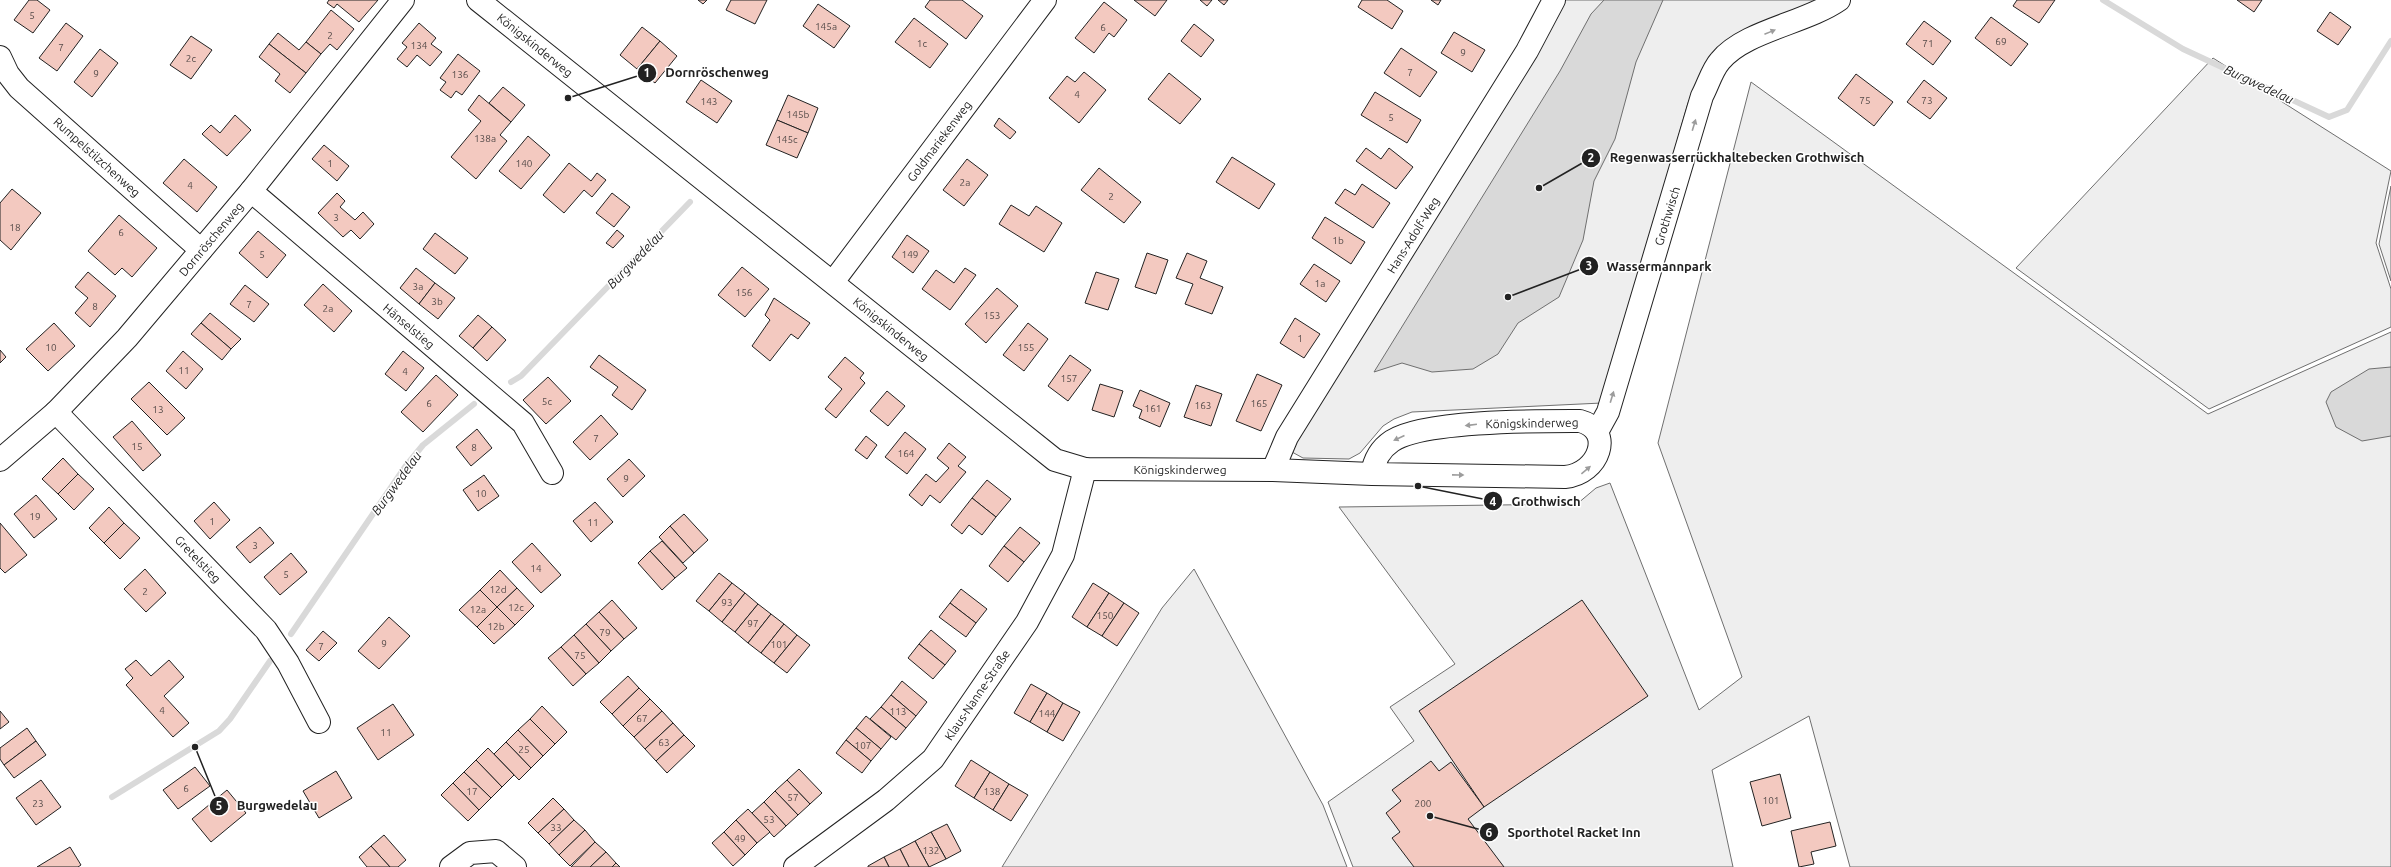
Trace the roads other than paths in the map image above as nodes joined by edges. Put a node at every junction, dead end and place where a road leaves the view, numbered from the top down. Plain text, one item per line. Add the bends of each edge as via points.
1 (403, 0) edge
2 (478, 0) edge
3 (1045, 0) edge
4 (1554, 0) edge
5 (1839, 0) edge
6 (0, 57) edge
7 (251, 191) junction
8 (201, 250) junction
9 (833, 282) junction
10 (56, 412) junction
11 (1597, 432) junction
12 (0, 460) edge
13 (1085, 469) junction
14 (1273, 470) junction
15 (552, 473) dead end
16 (1372, 474) junction
17 (319, 722) dead end
18 (450, 867) edge
19 (515, 867) edge
20 (795, 867) edge

1 - 7 street, Dornröschenweg
2 - 9 street, Königskinderweg
3 - 9 street, Goldmariekenweg
4 - 14 street, Hans-Adolf-Weg via 1527,51 1287,437
11 -> 5 street, Grothwisch via 1608,412 1702,96 1719,61 1734,46 1824,10
6 - 8 street, Rumpelstilzchenweg via 8,74 19,88
7 - 8 street, Dornröschenweg
7 - 15 street, Hänselstieg via 523,423
8 - 10 street, Dornröschenweg via 127,338
9 - 13 street, Königskinderweg via 1055,460
10 - 12 street, Dornröschenweg
10 - 17 street, Gretelstieg via 266,630 288,663
11 -> 16 street, Königskinderweg via 1587,423 1556,421 1482,423 1418,432 1403,435 1382,450
16 -> 11 street, Königskinderweg via 1573,476 1586,471 1594,462 1599,444
13 - 14 street, Königskinderweg
13 - 20 street, Klaus-Nanne-Straße via 1063,555 1026,622 932,759 886,800
14 - 16 street, Königskinderweg
18 - 19 street via 470,854 496,851

